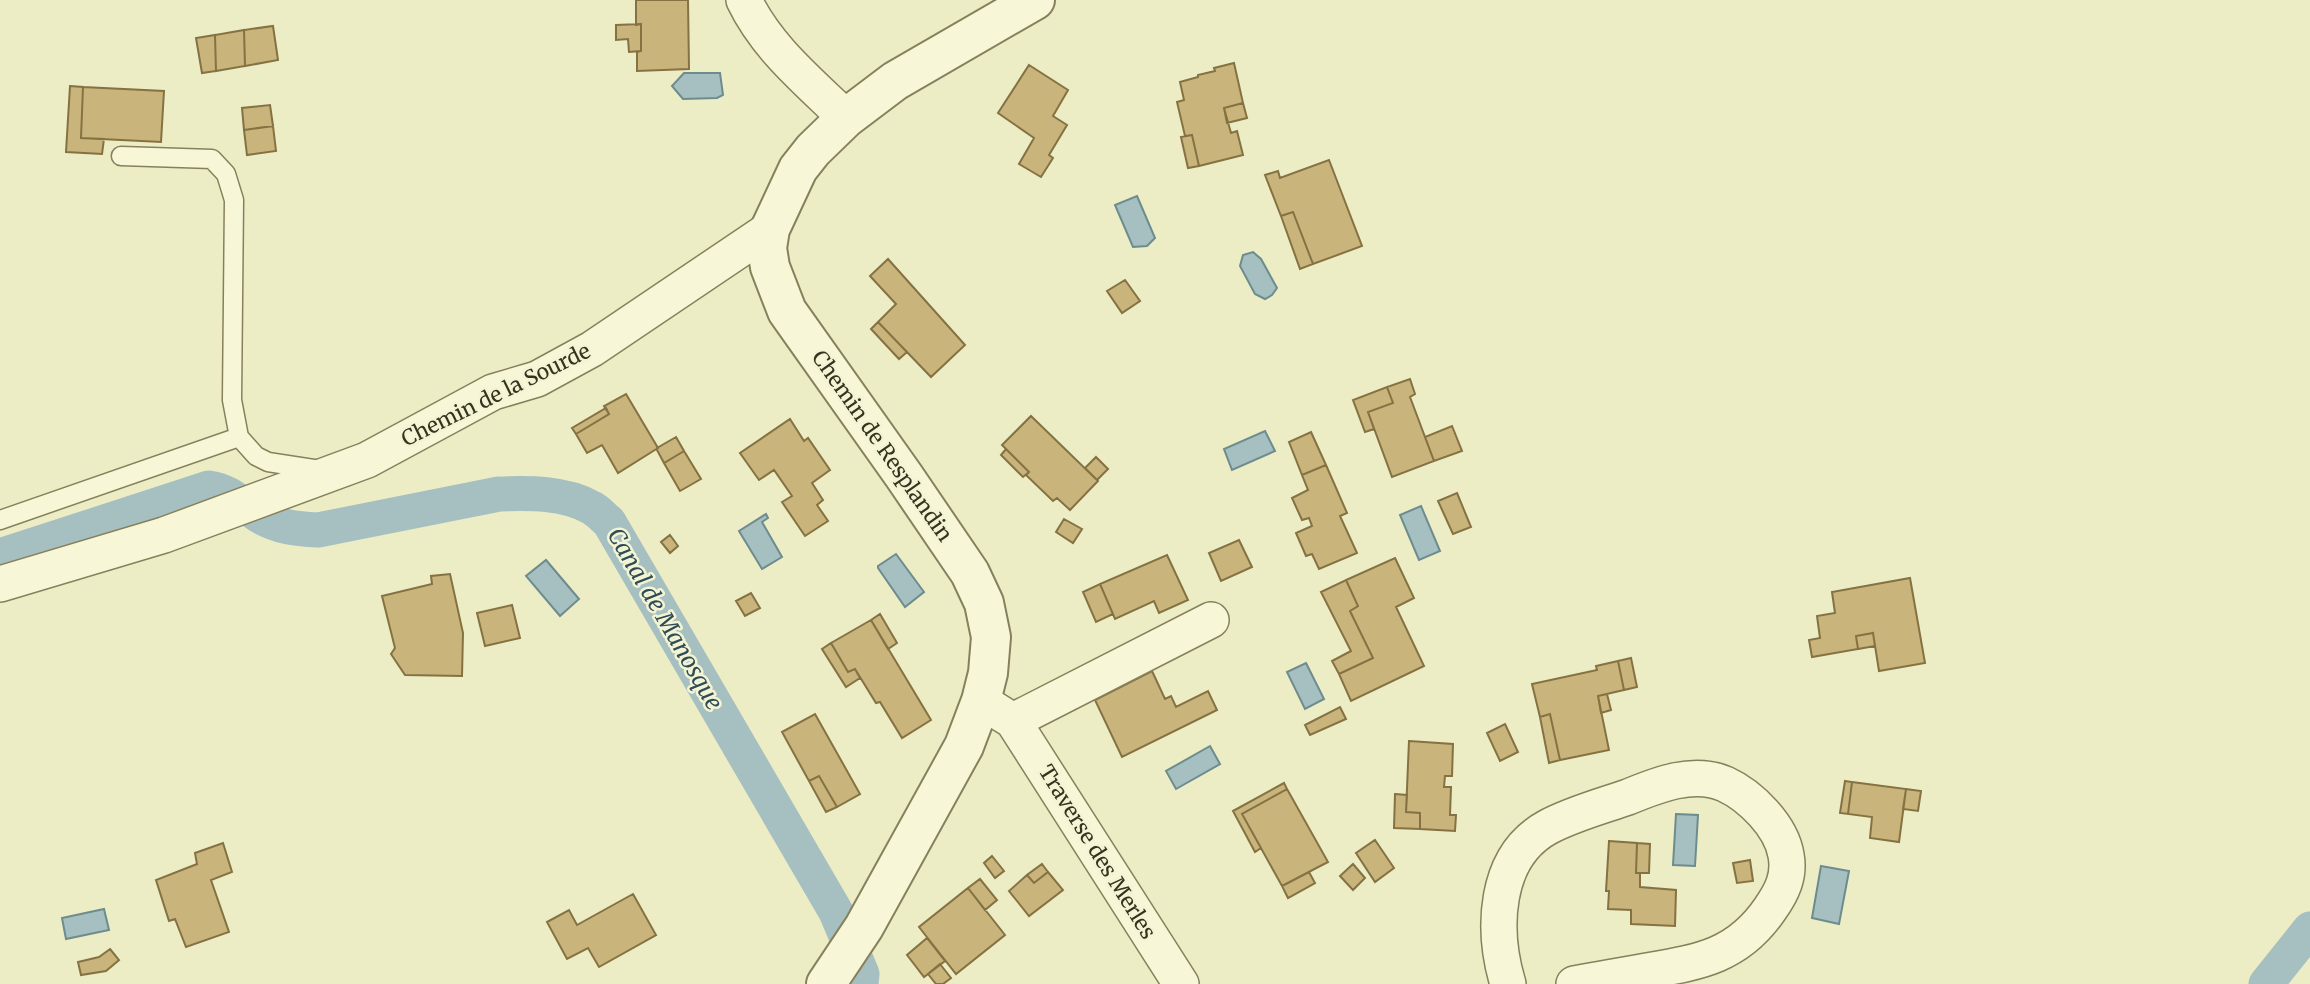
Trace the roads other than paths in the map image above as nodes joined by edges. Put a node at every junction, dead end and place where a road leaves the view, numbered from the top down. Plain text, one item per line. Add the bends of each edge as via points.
1 (744, 0) edge
2 (1035, 0) edge
3 (846, 118) junction
4 (121, 156) dead end
5 (770, 229) junction
6 (239, 437) junction
7 (338, 472) junction
8 (0, 520) edge
9 (0, 584) edge
10 (1211, 621) dead end
11 (981, 701) junction
12 (1013, 721) junction
13 (832, 976) edge
14 (1181, 984) edge
15 (1508, 984) edge
16 (1574, 984) edge

1 - 3 street via 772,46
2 - 3 street, Chemin de Resplandin via 895,81
3 - 5 street, Chemin de Resplandin via 798,169
4 - 6 lane via 212,159 226,174 234,200 232,400
5 - 7 street, Chemin de la Sourde via 592,349 537,379 493,392
5 - 11 street, Chemin de Resplandin via 770,267 787,311 977,587 991,636
6 - 7 lane via 247,449 268,461
6 - 8 lane
7 - 9 street, Chemin de la Sourde via 164,535
10 - 12 street
11 - 12 street, Traverse des Merles
11 - 13 street, Chemin de Resplandin via 964,746
12 - 14 street, Traverse des Merles
15 - 16 street via 1499,947 1503,887 1520,851 1548,827 1691,778 1725,784 1757,807 1782,841 1787,864 1780,895 1751,933 1702,961

